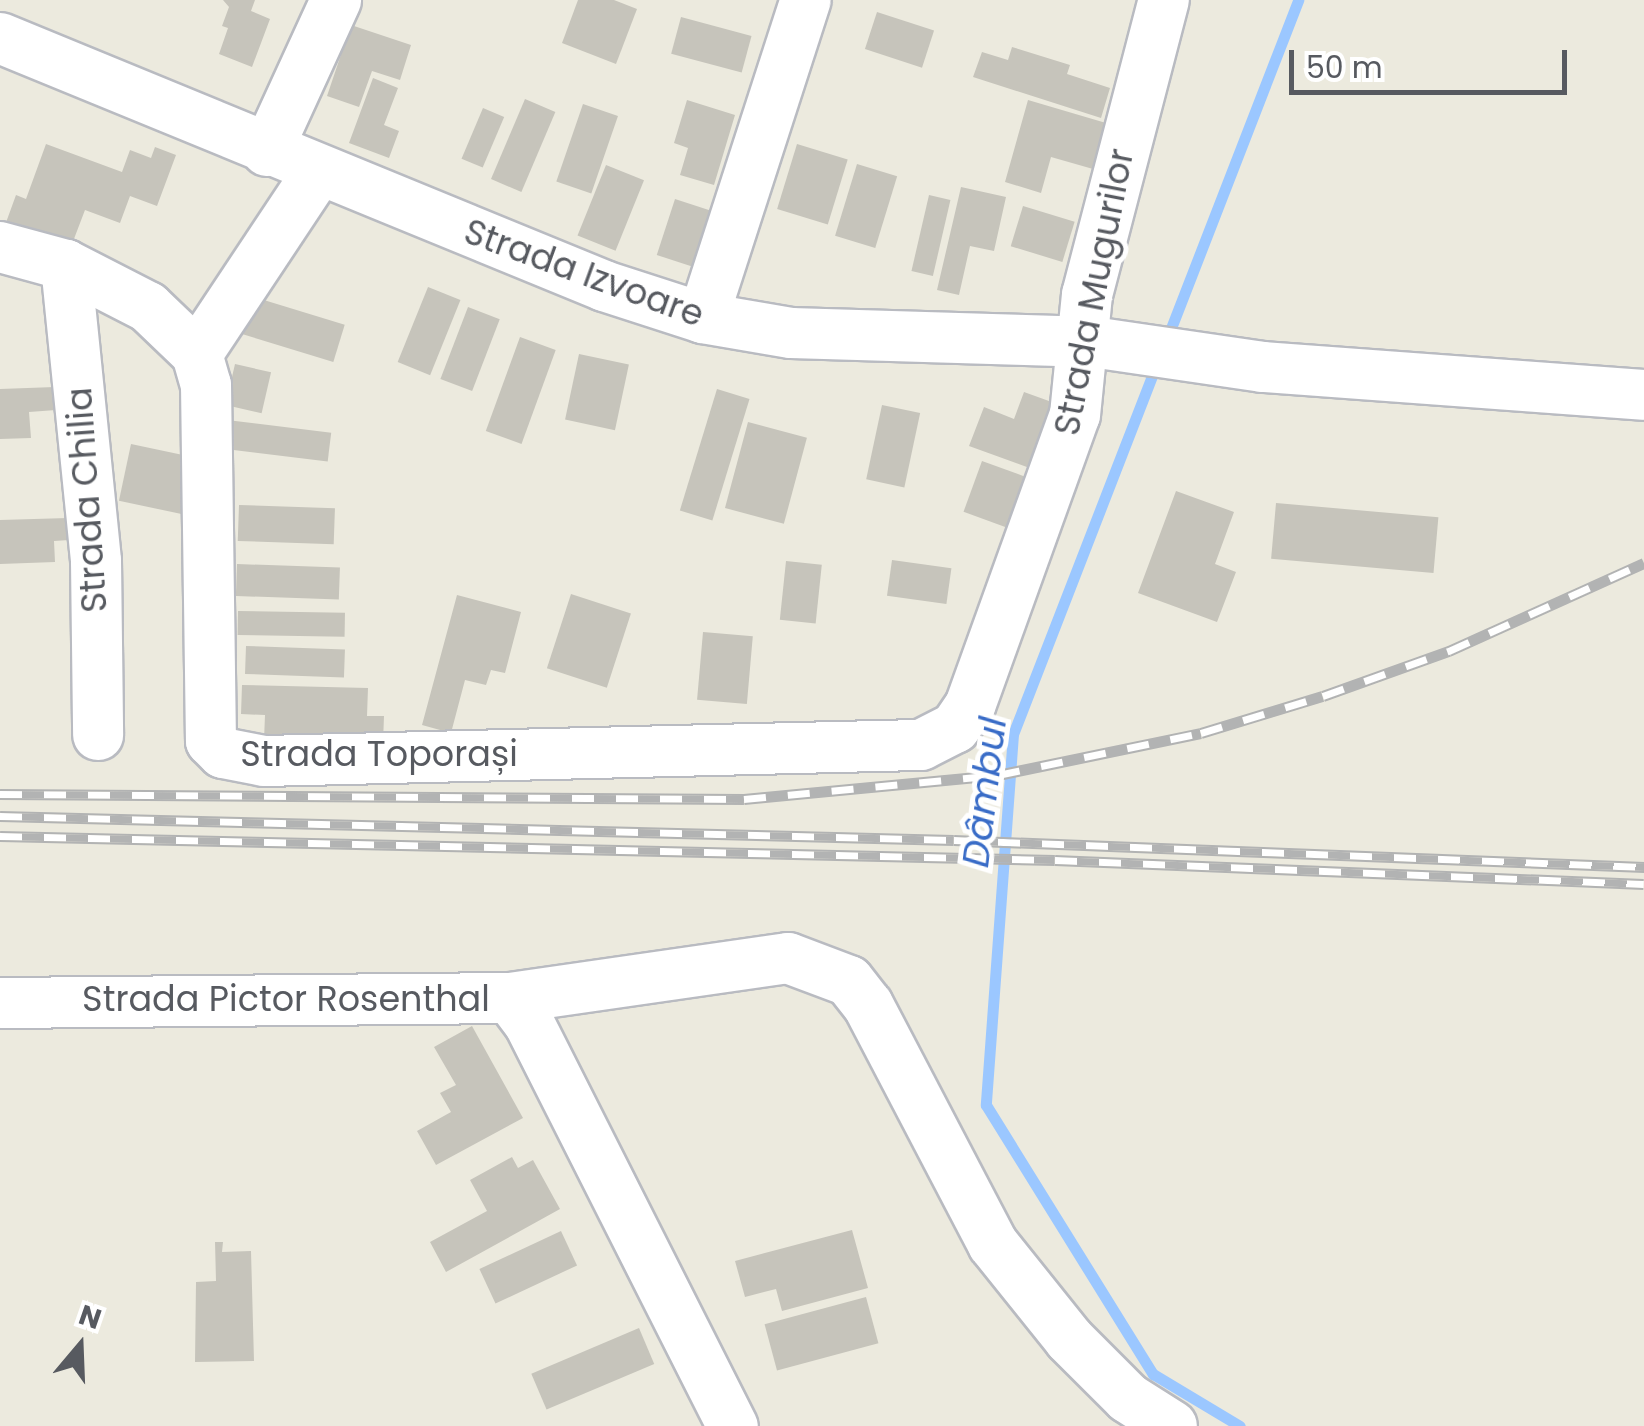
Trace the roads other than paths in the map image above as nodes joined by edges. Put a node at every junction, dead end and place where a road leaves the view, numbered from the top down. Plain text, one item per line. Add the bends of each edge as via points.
1 (336, 0) edge
2 (806, 0) edge
3 (1164, 0) edge
4 (0, 38) edge
5 (267, 151) junction
6 (318, 172) junction
7 (0, 247) edge
8 (66, 265) junction
9 (704, 318) junction
10 (1086, 342) junction
11 (197, 354) junction
12 (1644, 395) edge
13 (98, 735) dead end
14 (939, 739) joint
15 (510, 998) junction
16 (0, 1003) edge
17 (733, 1426) edge
18 (1172, 1426) edge

1 - 5 street
2 - 9 street
3 - 10 street, Strada Mugurilor via 1122,140
4 - 5 street, Strada Izvoare
5 - 6 street, Strada Izvoare
6 - 9 street, Strada Izvoare via 604,286
6 - 11 street
7 - 8 street
8 - 11 street via 148,307
8 - 13 street, Strada Chilia via 96,561
9 - 10 street, Strada Izvoare via 791,333
10 - 12 street, Strada Izvoare via 1263,367
10 - 14 street, Strada Mugurilor via 1080,393 1054,480 970,706
11 - 14 street, Strada Toporași via 206,385 211,741 222,753 264,761 921,745
15 - 16 street, Strada Pictor Rosenthal
15 - 17 street, Strada Pictor Rosenthal via 530,1022
15 - 18 street via 760,960 820,965 849,980 993,1244 1069,1339 1128,1398

